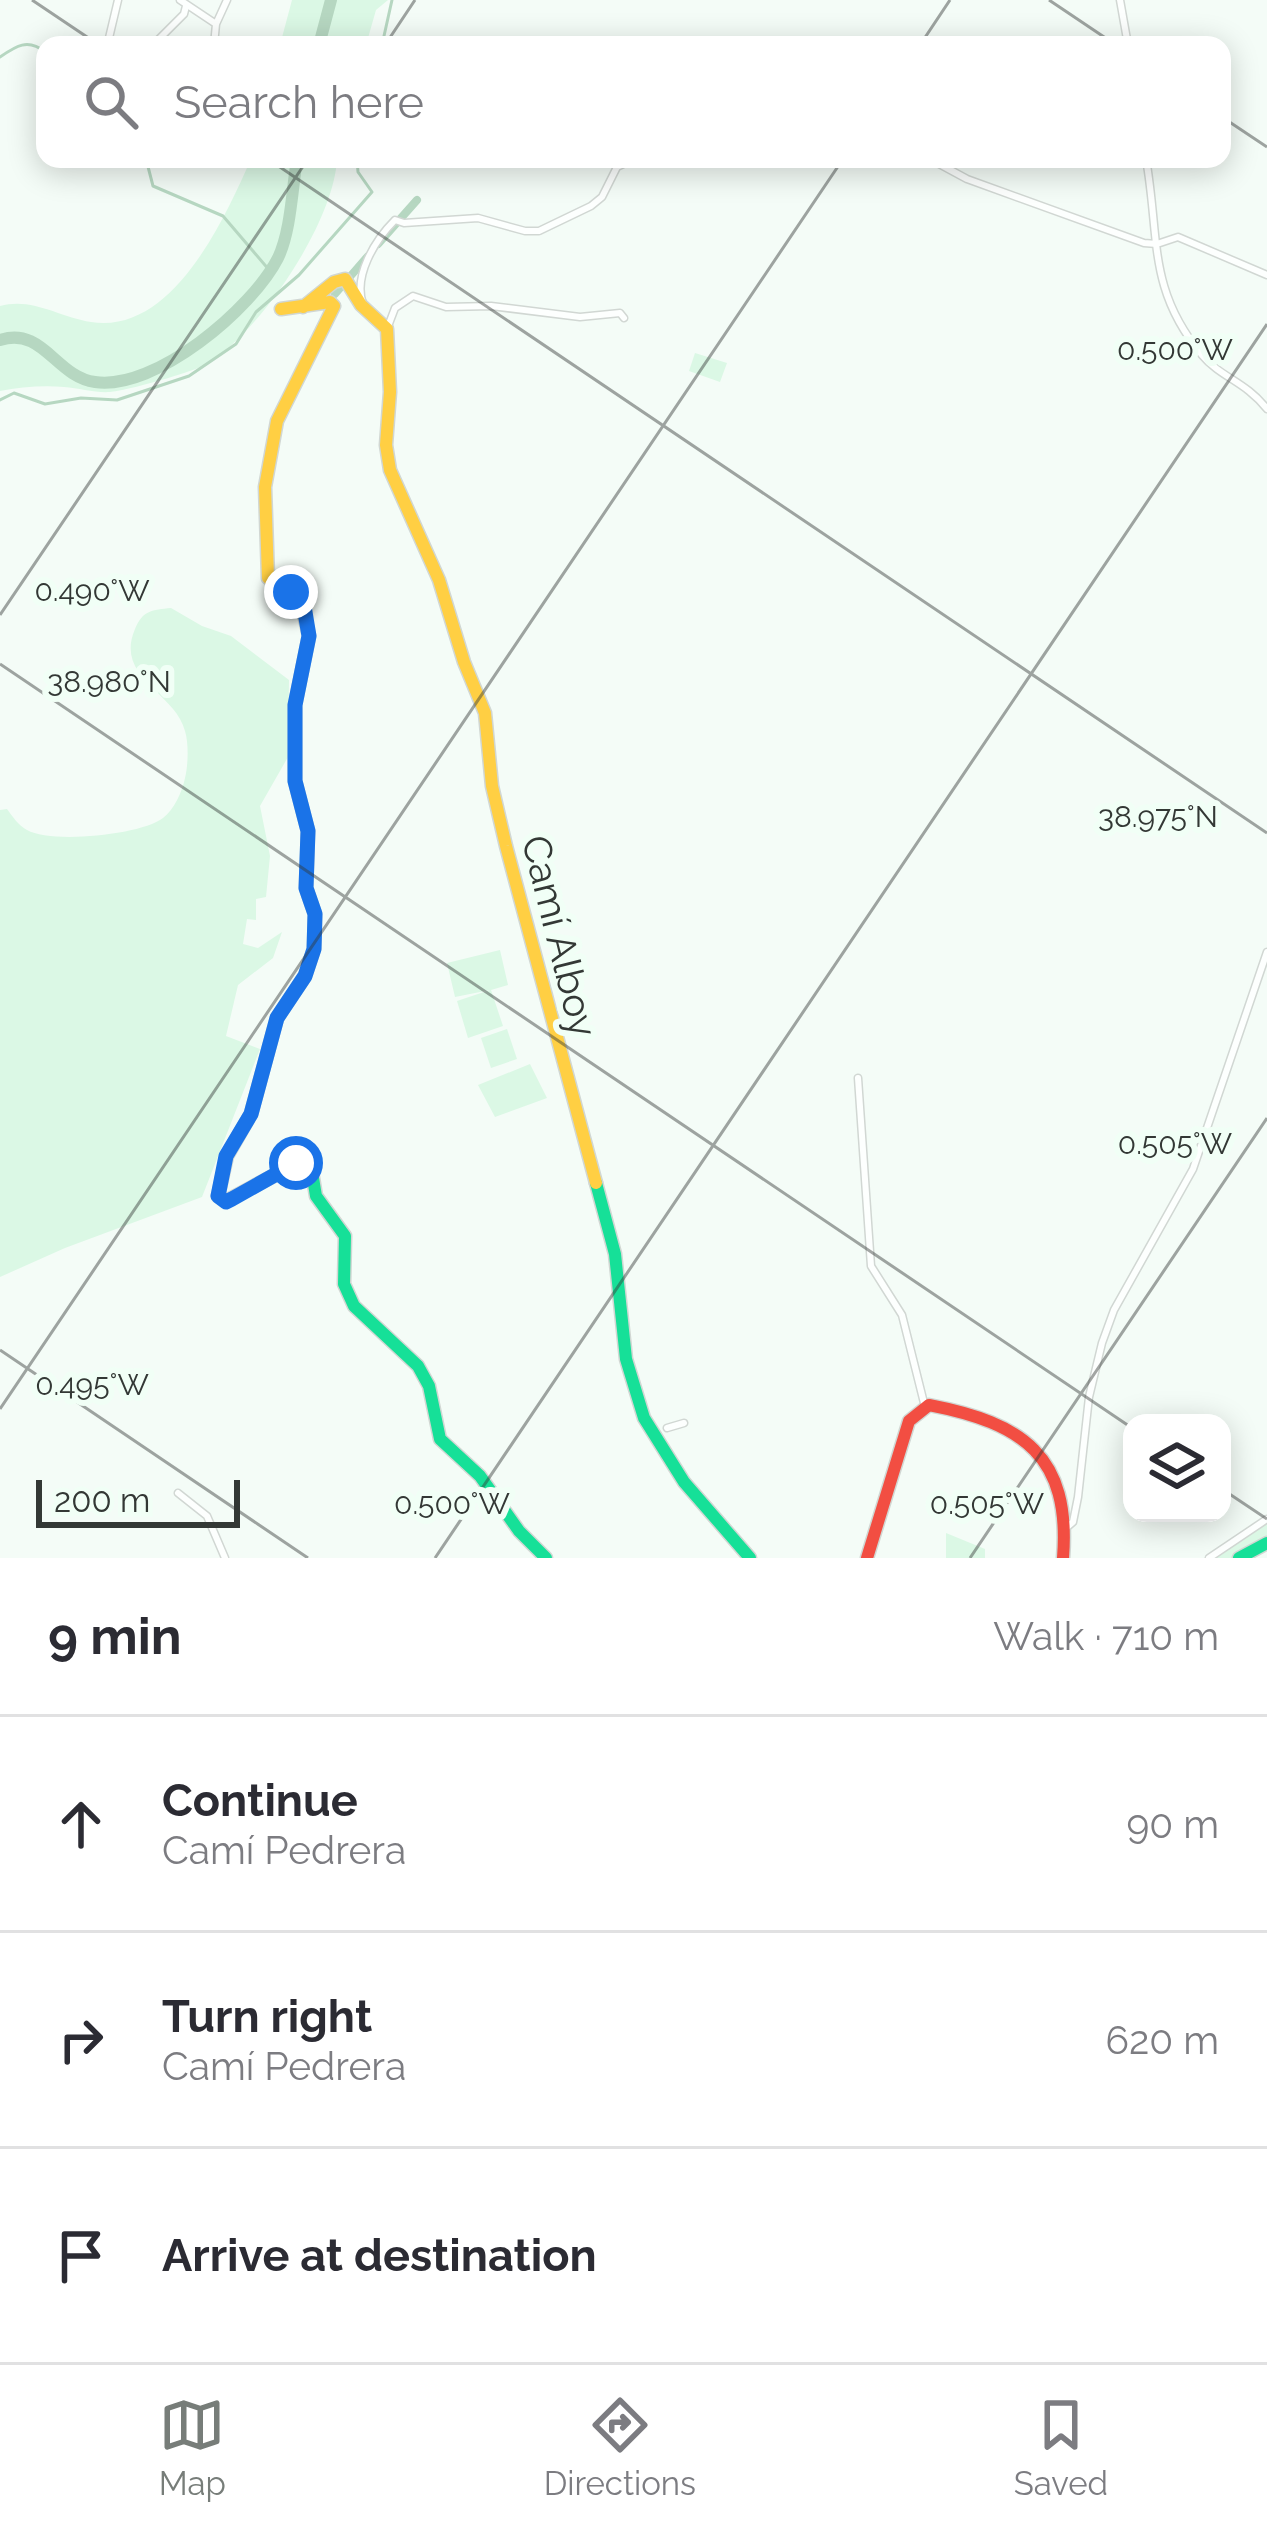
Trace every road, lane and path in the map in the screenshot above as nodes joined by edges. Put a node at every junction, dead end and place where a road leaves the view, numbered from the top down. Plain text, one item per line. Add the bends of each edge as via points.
1 (118, 0) edge
2 (227, 0) edge
3 (1120, 0) edge
4 (183, 3) edge
5 (216, 24) junction
6 (109, 36) edge
7 (162, 36) edge
8 (215, 36) edge
9 (1126, 36) edge
10 (617, 168) edge
11 (947, 168) edge
12 (1147, 168) edge
13 (1157, 244) junction
14 (1267, 275) edge
15 (301, 308) junction
16 (281, 309) dead end
17 (367, 311) junction
18 (623, 318) dead end
19 (387, 329) junction
20 (1267, 409) edge
21 (1267, 952) edge
22 (858, 1078) dead end
23 (925, 1407) junction
24 (684, 1423) dead end
25 (668, 1428) dead end
26 (178, 1492) dead end
27 (1267, 1519) edge
28 (1066, 1528) junction
29 (1267, 1543) edge
30 (225, 1558) edge
31 (546, 1558) edge
32 (750, 1558) edge
33 (867, 1558) edge
34 (1063, 1558) edge
35 (1209, 1558) edge
36 (1239, 1558) edge

1 - 6 street
2 - 5 street
3 - 9 street
4 - 5 street
4 - 7 street via 184,14
5 - 8 street
10 - 17 street via 591,206 538,231 478,218 395,220 374,242 360,279
11 - 13 street
12 - 13 street
13 - 14 street via 1178,237
13 - 20 street via 1174,316 1210,364 1249,387
15 - 16 street
15 - 17 street via 345,279
15 - 31 street via 334,306 280,411 264,511 268,578 300,596 309,636 295,705 295,781 308,831 314,949 277,1018 218,1196 226,1202 296,1163 311,1166 316,1196 345,1236 344,1284 354,1306 418,1366 440,1439
17 - 19 street
18 - 19 street via 446,308 413,296 394,308
19 - 32 street, Camí Alboy via 390,470 485,712 506,847 615,1254 633,1381 644,1418 679,1475
21 - 28 street via 1193,1169 1114,1310
22 - 23 street via 871,1266 902,1315
23 - 28 street via 1000,1424 1032,1442 1057,1478
23 - 33 street via 909,1421
24 - 25 street
26 - 30 street via 207,1516
27 - 35 street
28 - 34 street
29 - 36 street

